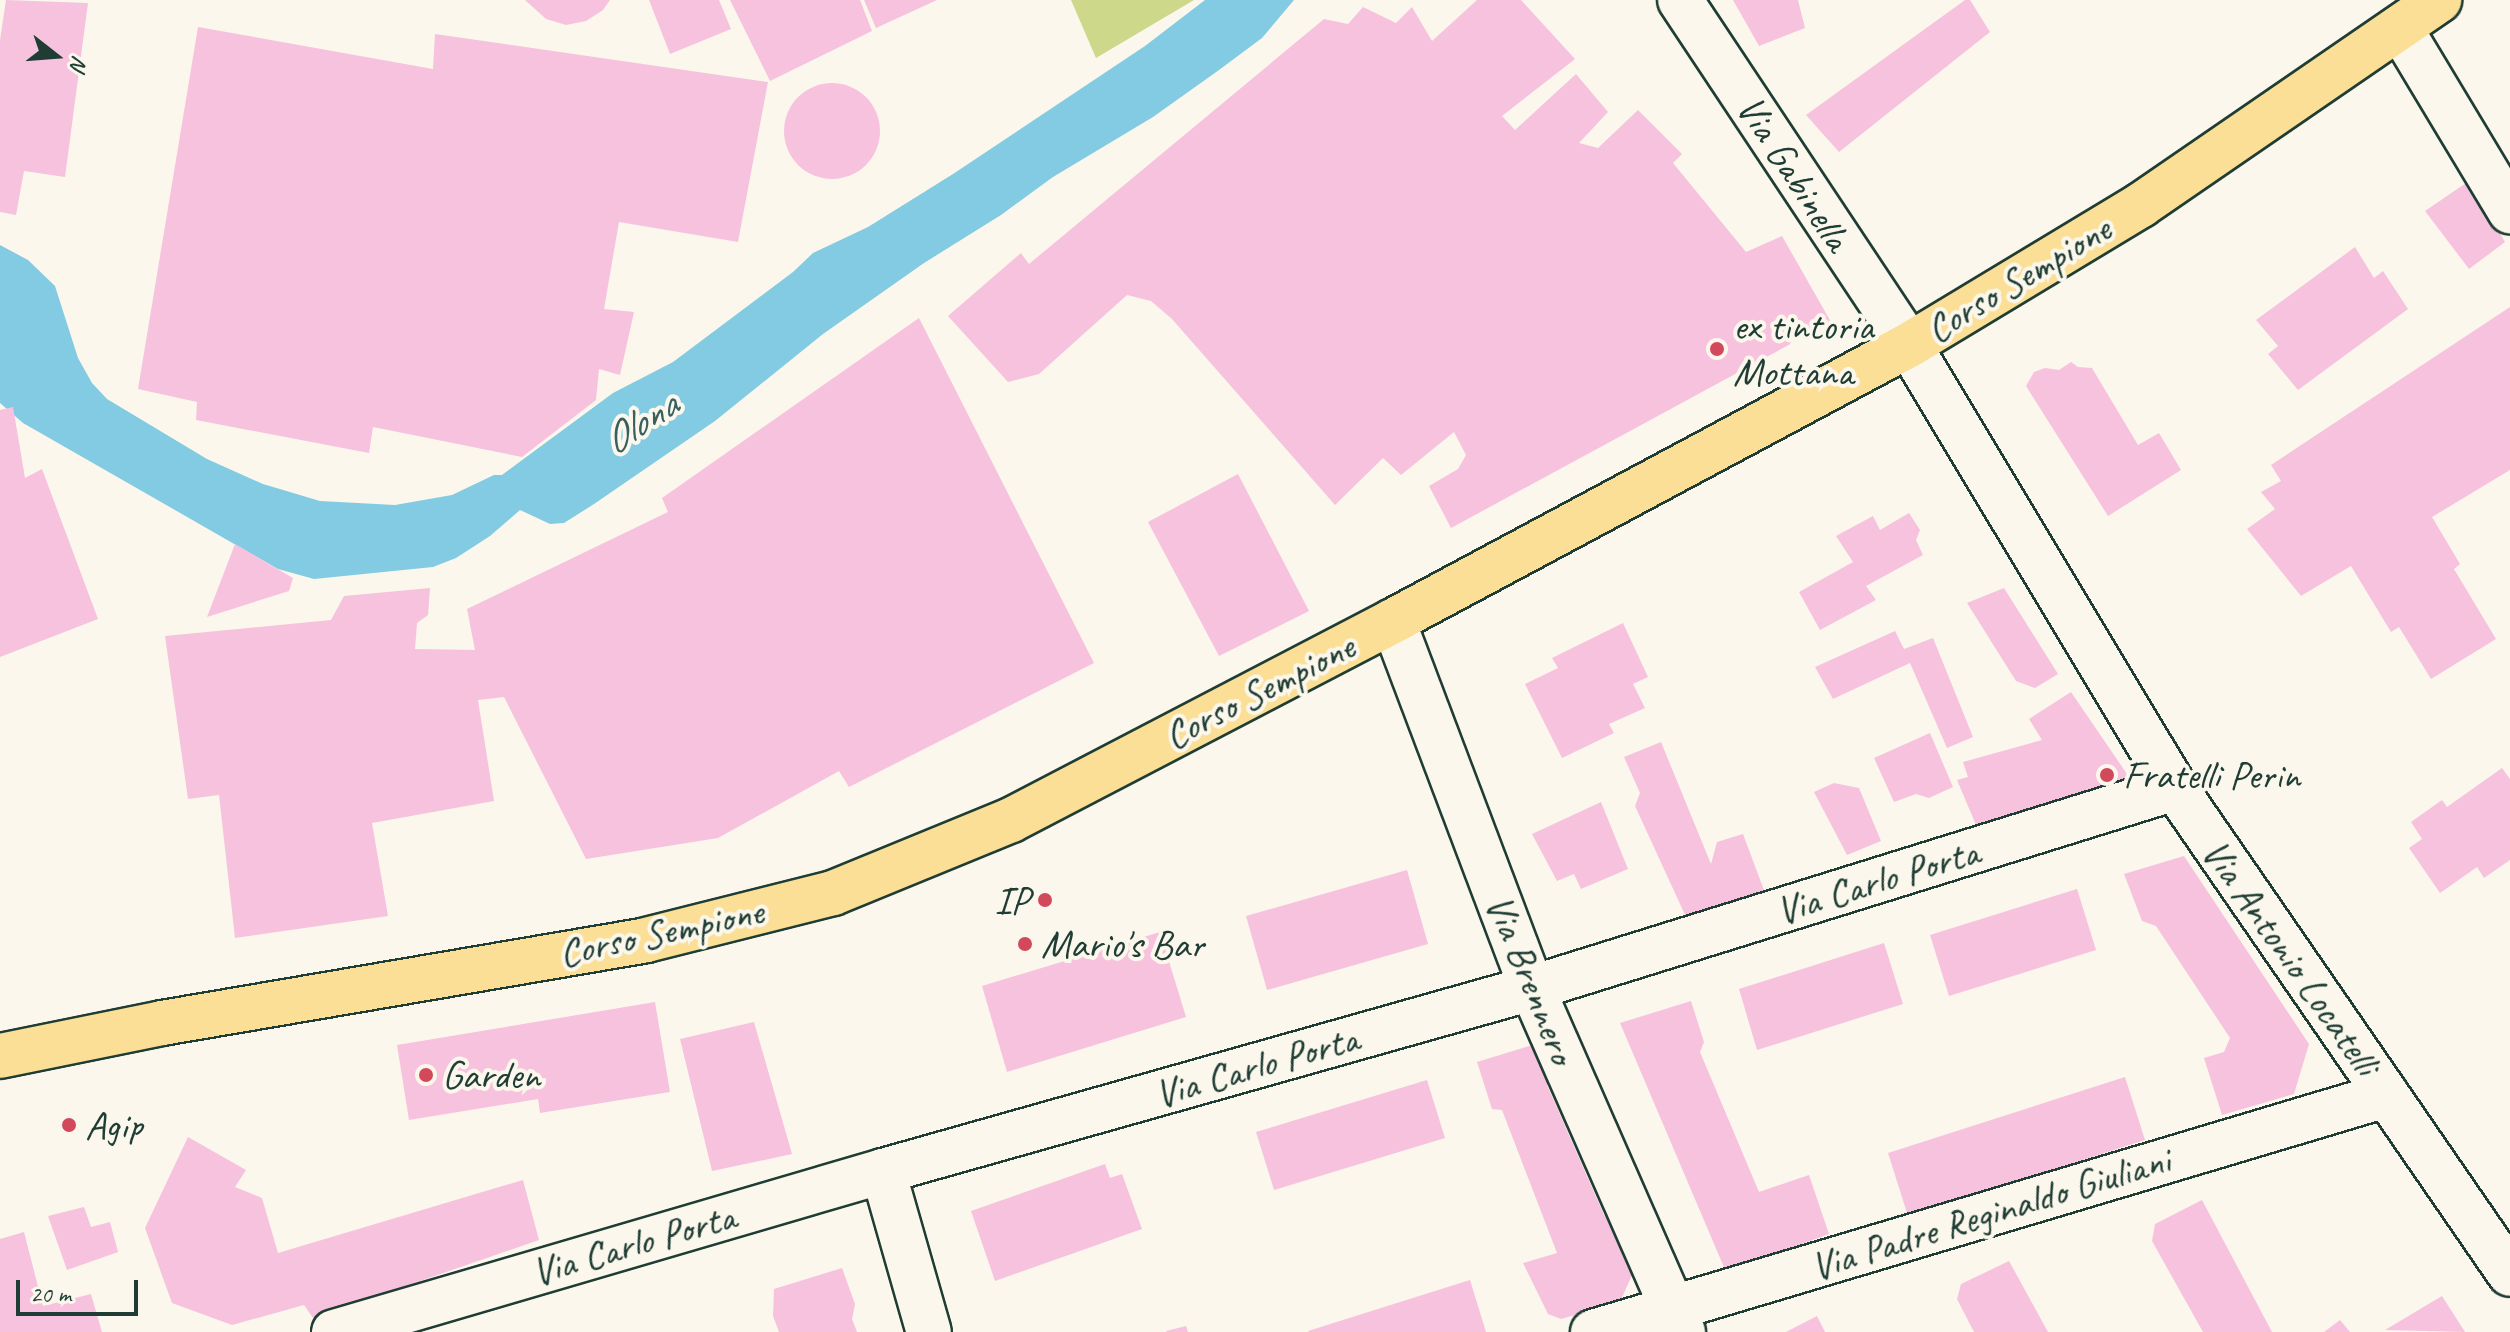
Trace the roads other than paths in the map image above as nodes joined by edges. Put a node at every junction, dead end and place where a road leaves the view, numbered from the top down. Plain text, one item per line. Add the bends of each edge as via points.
1 (1680, 0) edge
2 (2439, 0) edge
3 (2400, 28) junction
4 (2510, 211) edge
5 (1909, 345) junction
6 (1393, 621) junction
7 (2175, 788) junction
8 (1532, 988) junction
9 (0, 1056) edge
10 (2386, 1095) junction
11 (883, 1171) junction
12 (2510, 1274) edge
13 (1676, 1321) edge
14 (334, 1332) edge
15 (929, 1332) edge
16 (1593, 1332) edge

1 - 5 street, Via Gabinella
2 - 3 main road, Corso Sempione
3 - 4 street
3 - 5 main road, Corso Sempione via 2141,205
5 - 6 main road, Corso Sempione
5 - 7 street, Via Antonio Locatelli
6 - 8 street, Via Brennero
6 - 9 main road, Corso Sempione via 1011,820 833,893 646,940 177,1020
7 - 8 street, Via Carlo Porta
7 - 10 street, Via Antonio Locatelli
8 - 11 street, Via Carlo Porta
8 - 13 street, Via Brennero
10 - 12 street, Via Antonio Locatelli
10 - 13 street, Via Padre Reginaldo Giuliani
11 - 14 street, Via Carlo Porta
11 - 15 street
13 - 16 street, Via Padre Reginaldo Giuliani

